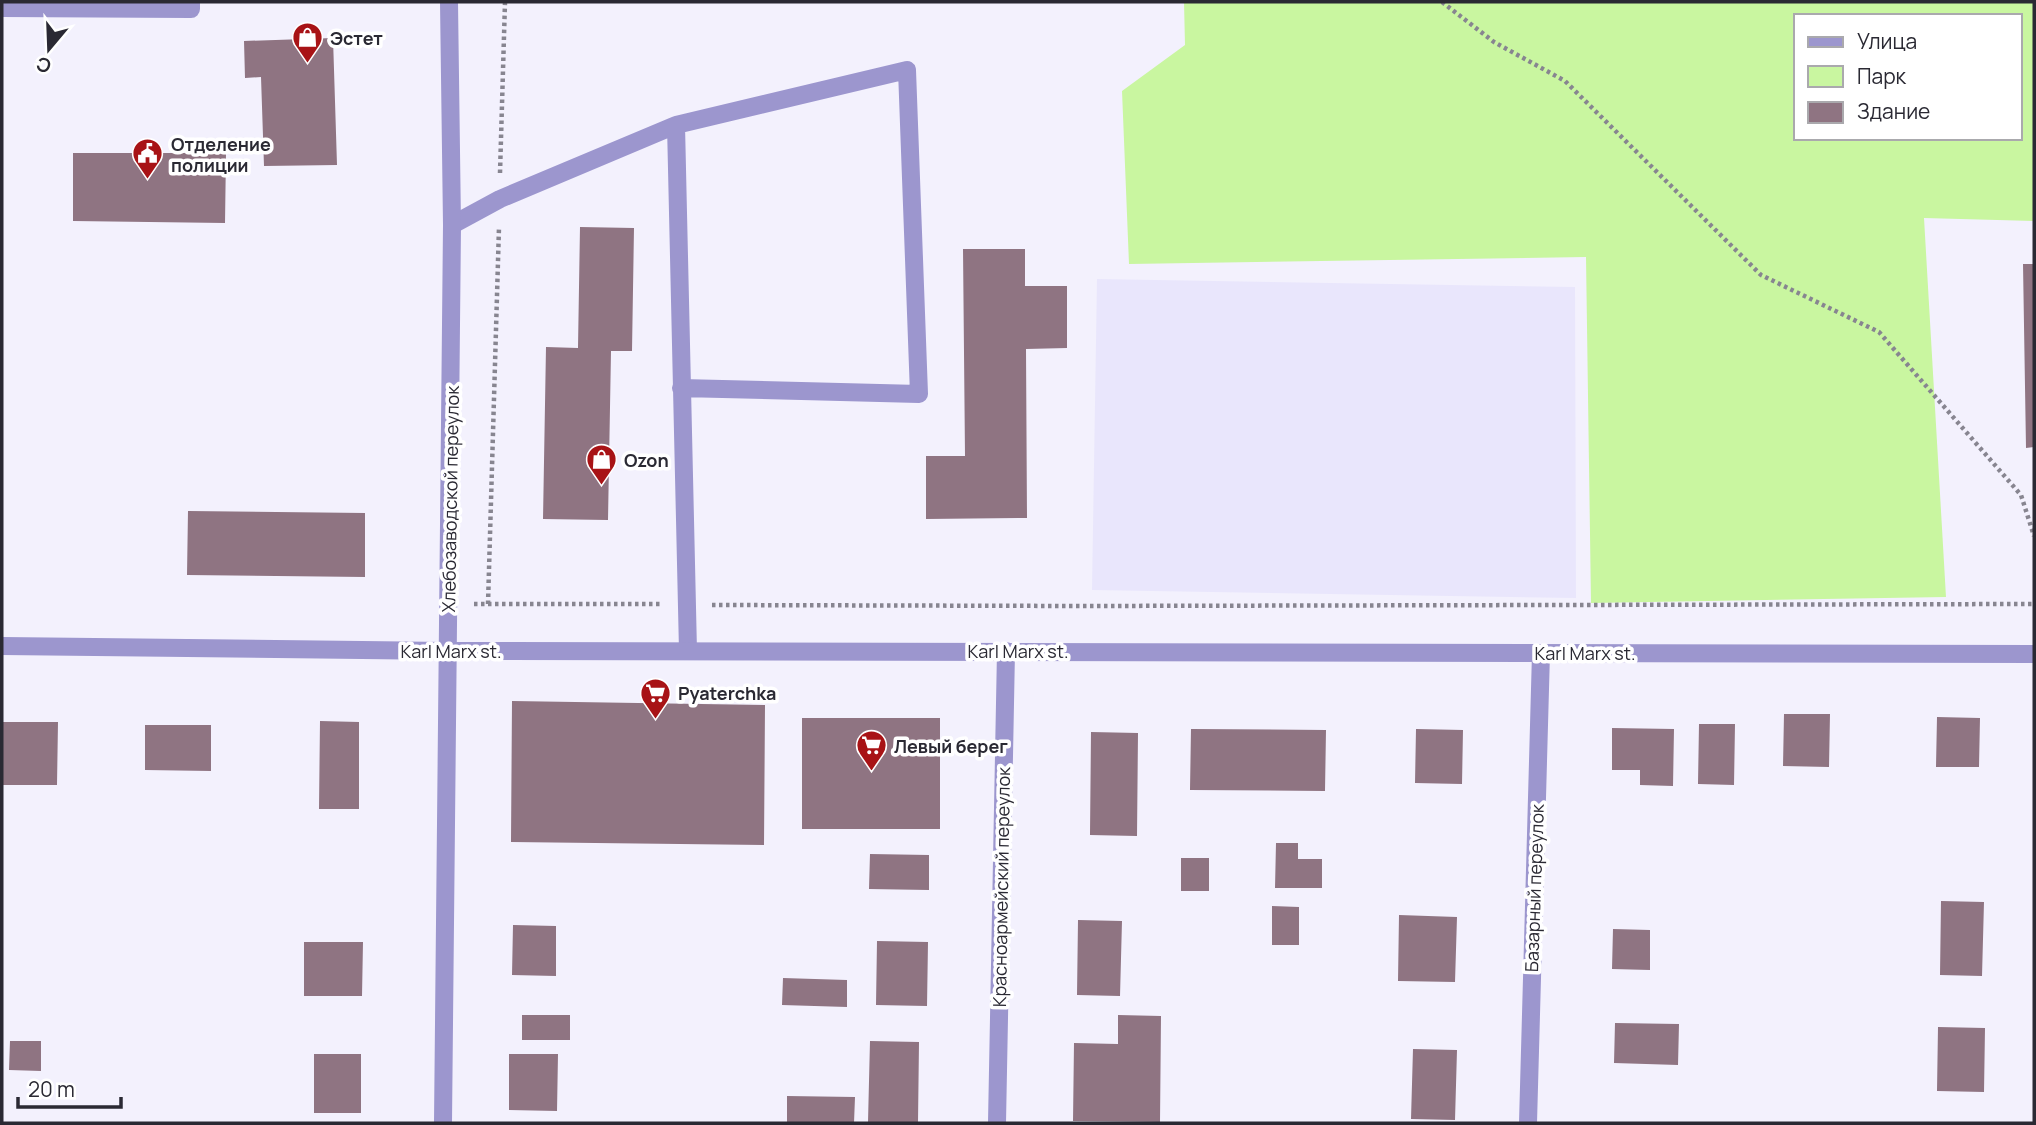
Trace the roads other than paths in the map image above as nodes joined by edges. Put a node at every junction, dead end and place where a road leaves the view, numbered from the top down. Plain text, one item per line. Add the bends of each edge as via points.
1 (191, 2) edge
2 (449, 2) edge
3 (2, 8) edge
4 (676, 125) junction
5 (453, 225) junction
6 (681, 388) junction
7 (2, 646) edge
8 (448, 651) junction
9 (688, 651) junction
10 (1006, 651) junction
11 (1541, 653) junction
12 (2034, 654) edge
13 (443, 1123) edge
14 (997, 1123) edge
15 (1528, 1123) edge

1 - 3 street via 191,9
2 - 5 street, Хлебозаводской переулок
4 - 5 street via 500,199
4 - 6 street
4 - 6 street via 907,70 919,394
5 - 8 street, Хлебозаводской переулок
6 - 9 street
7 - 8 street, Karl Marx st.
8 - 9 street, Karl Marx st.
8 - 13 street, Хлебозаводской переулок
9 - 10 street, Karl Marx st.
10 - 11 street, Karl Marx st.
10 - 14 street, Красноармейский переулок
11 - 12 street, Karl Marx st.
11 - 15 street, Базарный переулок

